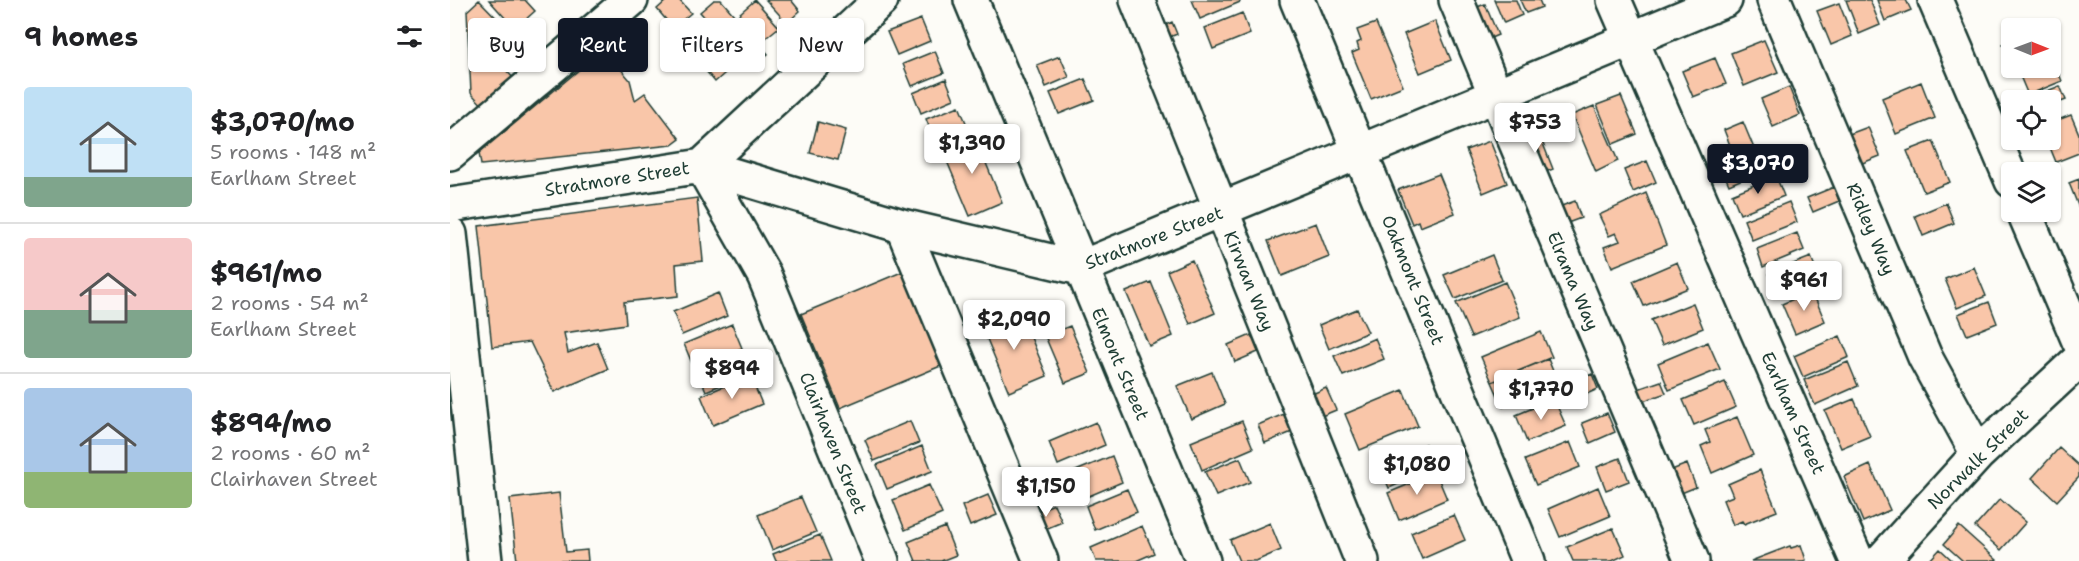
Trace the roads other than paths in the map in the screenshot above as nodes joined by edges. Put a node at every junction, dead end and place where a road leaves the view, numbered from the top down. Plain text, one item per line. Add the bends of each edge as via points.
1 (631, 0) edge
2 (881, 0) edge
3 (971, 0) edge
4 (1137, 0) edge
5 (1297, 0) edge
6 (1456, 0) edge
7 (1614, 0) edge
8 (1725, 0) edge
9 (1774, 0) edge
10 (1935, 0) edge
11 (1630, 39) junction
12 (1494, 97) junction
13 (450, 153) edge
14 (1360, 153) junction
15 (2004, 162) edge
16 (702, 166) junction
17 (450, 205) edge
18 (1221, 211) junction
19 (2028, 222) edge
20 (902, 226) junction
21 (450, 234) edge
22 (1080, 268) junction
23 (2079, 341) edge
24 (2079, 360) edge
25 (1978, 454) junction
26 (485, 561) edge
27 (882, 561) edge
28 (1041, 561) edge
29 (1203, 561) edge
30 (1362, 561) edge
31 (1528, 561) edge
32 (1692, 561) edge
33 (1857, 561) edge
34 (1881, 561) edge

1 - 13 street
2 - 16 street
3 - 22 street, Elmont Street
4 - 18 street, Kirwan Way
5 - 14 street, Oakmont Street
6 - 12 street, Elrama Way
7 - 11 street, Earlham Street
8 - 11 street, Stratmore Street
9 - 25 street, Ridley Way via 1925,357
10 - 15 street
11 - 12 street, Stratmore Street
11 - 33 street, Earlham Street
12 - 14 street, Stratmore Street
12 - 32 street, Elrama Way
14 - 18 street, Stratmore Street
14 - 31 street, Oakmont Street
16 - 17 street, Stratmore Street
16 - 20 street, Stratmore Street
16 - 27 street, Clairhaven Street via 764,274
18 - 22 street, Stratmore Street
18 - 30 street, Kirwan Way
19 - 23 street
20 - 22 street, Stratmore Street
20 - 28 street
21 - 26 street
22 - 29 street, Elmont Street
24 - 25 street, Norwalk Street
25 - 34 street, Norwalk Street

